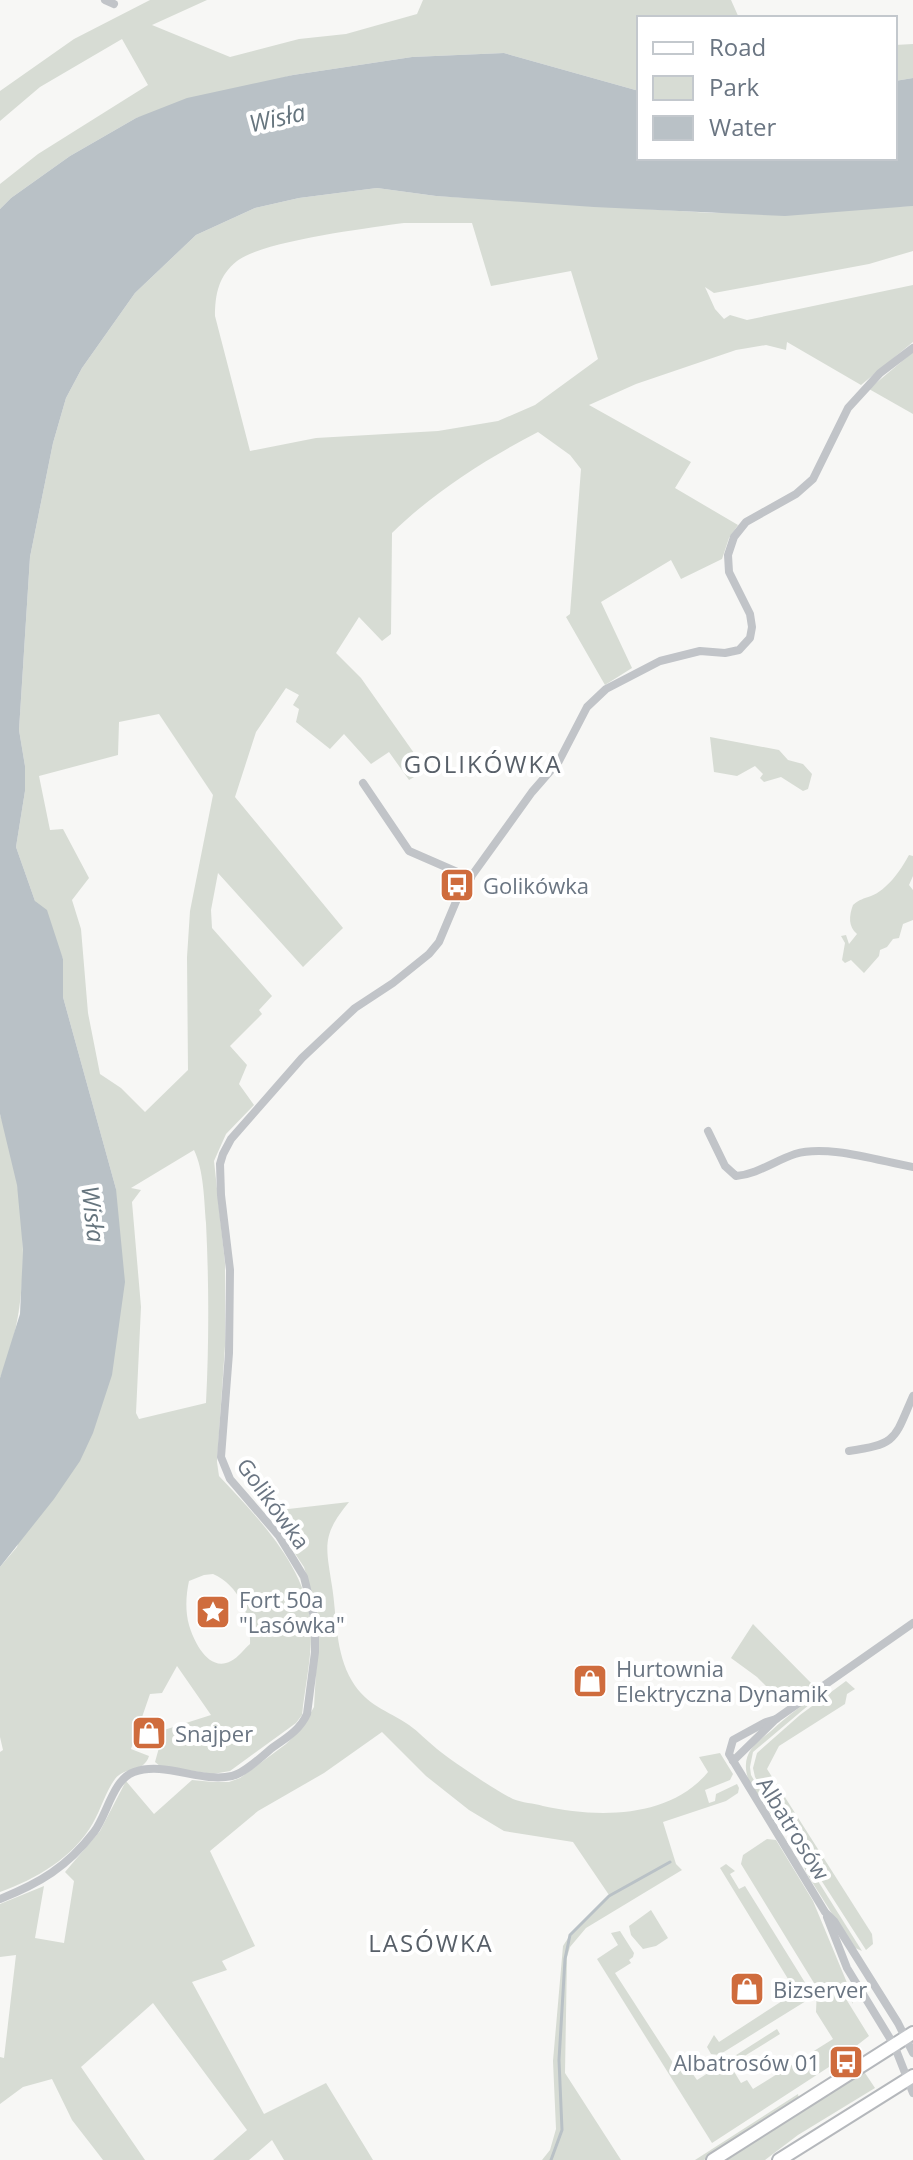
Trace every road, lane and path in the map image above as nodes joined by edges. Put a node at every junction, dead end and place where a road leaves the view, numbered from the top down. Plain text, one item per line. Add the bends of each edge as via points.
1 (105, 0) edge
2 (114, 4) dead end
3 (913, 348) edge
4 (363, 783) dead end
5 (471, 878) junction
6 (708, 1131) dead end
7 (913, 1167) edge
8 (913, 1396) edge
9 (849, 1451) dead end
10 (913, 1623) edge
11 (776, 1719) junction
12 (731, 1757) junction
13 (0, 1899) edge
14 (825, 1912) junction
15 (909, 2035) edge
16 (894, 2045) junction
17 (913, 2053) edge
18 (910, 2078) edge
19 (913, 2093) edge
20 (713, 2160) edge
21 (779, 2160) edge

1 - 2 street
3 - 5 street, Golikówka via 880,373 848,408 813,479 746,522 734,537 729,572 750,614 750,638 739,650 700,651 660,661 606,689 587,707 559,761
4 - 5 street via 409,851
5 - 13 street, Golikówka via 429,954 355,1008 302,1058 231,1139 220,1164 230,1270 221,1457 230,1479 279,1536 304,1577 315,1621 307,1714 302,1724 236,1775 150,1769 130,1774 95,1831 64,1864 35,1885
6 - 7 street via 725,1166 736,1176 819,1150
8 - 9 street via 893,1440
10 - 11 street, Albatrosów
11 - 12 street, Albatrosów
11 - 12 street, Albatrosów via 733,1740
12 - 14 street, Albatrosów
14 - 15 street, Albatrosów
14 - 16 street, Albatrosów via 847,1968
15 - 16 main road
15 - 17 street, Albatrosów
16 - 18 street, Albatrosów
16 - 20 main road
18 - 19 street, Albatrosów
18 - 21 main road

